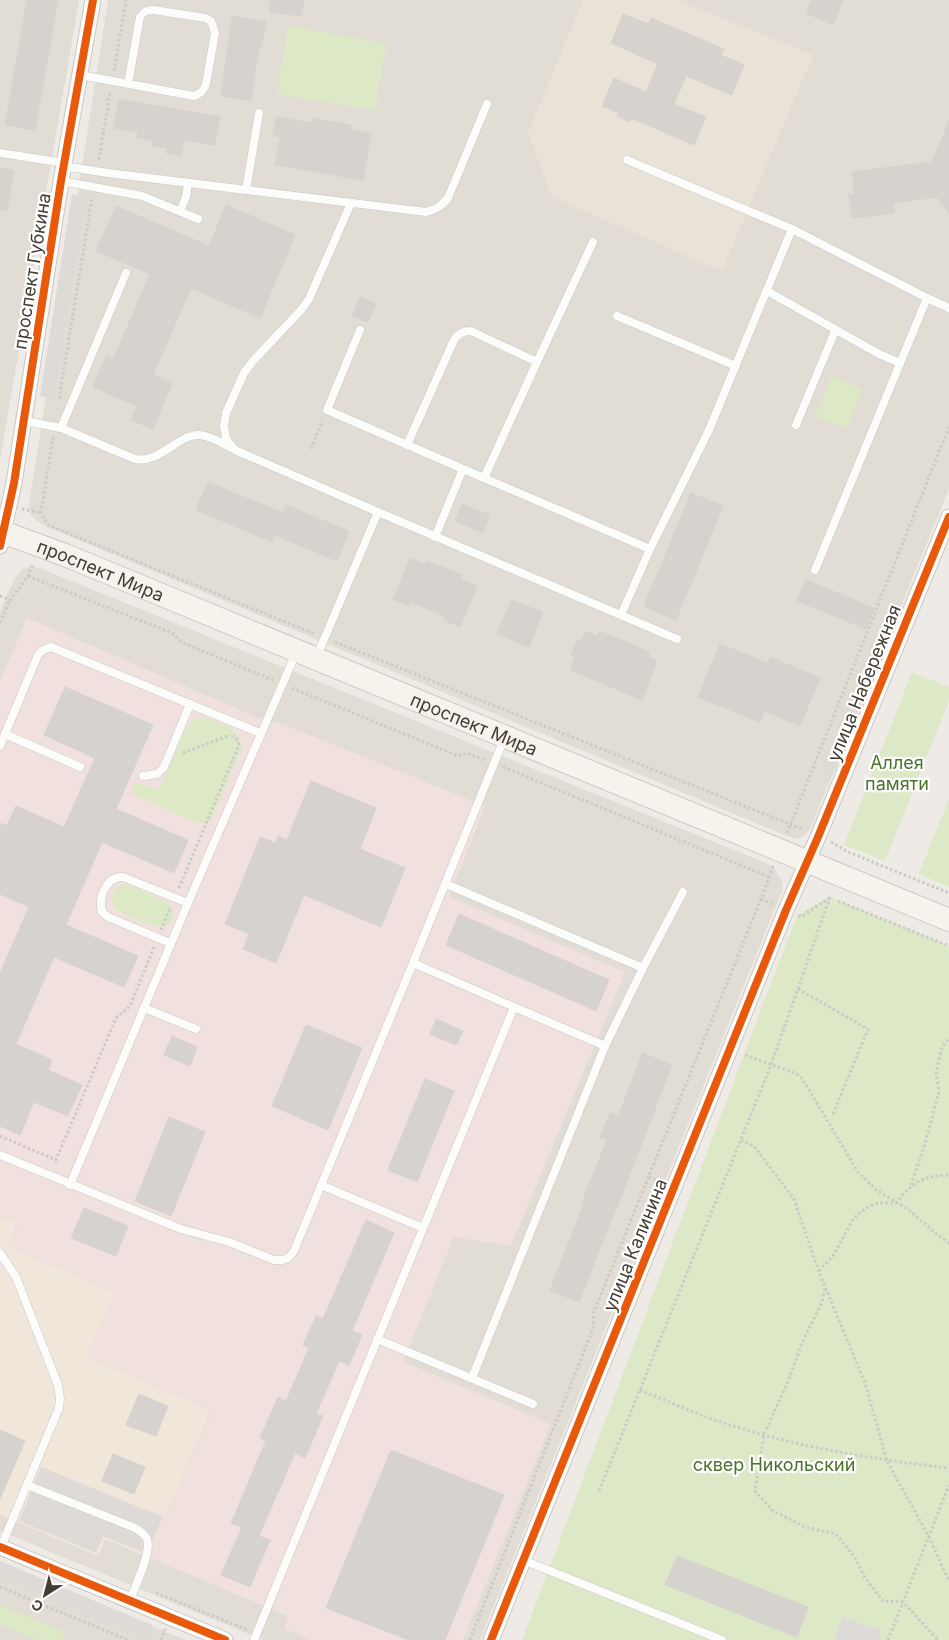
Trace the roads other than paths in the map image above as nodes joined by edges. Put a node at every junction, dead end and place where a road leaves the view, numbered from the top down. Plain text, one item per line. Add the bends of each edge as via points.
1 (93, 0) edge
2 (80, 75) junction
3 (128, 84) junction
4 (487, 104) dead end
5 (259, 113) dead end
6 (0, 153) edge
7 (627, 160) dead end
8 (63, 170) junction
9 (188, 183) junction
10 (246, 190) junction
11 (351, 203) junction
12 (180, 211) junction
13 (198, 219) dead end
14 (792, 229) junction
15 (593, 242) dead end
16 (126, 273) dead end
17 (767, 291) junction
18 (927, 298) junction
19 (949, 308) edge
20 (616, 316) dead end
21 (360, 330) dead end
22 (835, 331) junction
23 (538, 362) junction
24 (900, 362) junction
25 (736, 366) junction
26 (25, 421) junction
27 (796, 425) dead end
28 (58, 428) junction
29 (407, 445) junction
30 (235, 450) junction
31 (463, 469) junction
32 (484, 478) junction
33 (378, 512) junction
34 (949, 517) edge
35 (1, 536) edge
36 (435, 537) junction
37 (650, 550) junction
38 (815, 570) dead end
39 (621, 615) junction
40 (677, 639) dead end
41 (306, 655) junction
42 (190, 704) junction
43 (260, 733) junction
44 (5, 734) junction
45 (505, 737) junction
46 (0, 746) edge
47 (80, 767) dead end
48 (143, 776) dead end
49 (808, 861) junction
50 (446, 884) junction
51 (684, 892) dead end
52 (188, 902) junction
53 (949, 920) edge
54 (170, 943) junction
55 (413, 963) junction
56 (643, 968) junction
57 (144, 1008) junction
58 (514, 1008) junction
59 (196, 1030) dead end
60 (605, 1046) junction
61 (0, 1155) edge
62 (70, 1185) junction
63 (321, 1185) junction
64 (423, 1228) junction
65 (0, 1253) edge
66 (377, 1339) junction
67 (472, 1378) junction
68 (533, 1404) dead end
69 (28, 1485) junction
70 (1, 1547) edge
71 (523, 1560) junction
72 (130, 1600) junction
73 (206, 1636) edge
74 (225, 1640) edge
75 (254, 1640) edge
76 (491, 1640) edge
77 (722, 1640) edge

1 - 2 street, проспект Губкина
2 - 3 lane
2 - 8 street, проспект Губкина
3 - 3 lane via 194,96 200,94 206,84 215,33 211,21 147,10 140,17
4 - 11 lane via 448,198 442,205 426,212
5 - 10 lane
6 - 8 lane
7 - 14 lane
8 - 9 lane via 97,171
8 - 12 lane via 94,187 142,196
8 - 26 street, проспект Губкина
9 - 10 lane
9 - 12 lane
10 - 11 lane
11 - 30 lane via 309,299 244,373 226,412 224,426 226,438
12 - 13 lane
14 - 17 lane
14 - 18 lane
15 - 23 lane
16 - 28 lane
17 - 22 lane
17 - 25 lane
18 - 19 lane
18 - 24 lane
20 - 25 lane
21 - 29 lane via 327,410
22 - 24 lane
22 - 27 lane
23 - 29 lane via 471,331 458,334
23 - 32 lane
24 - 38 lane
25 - 37 lane
26 - 28 lane
26 - 35 street, проспект Губкина
28 - 30 lane via 143,461 198,435
29 - 31 lane
30 - 33 lane
31 - 32 lane
31 - 36 lane
32 - 37 lane
33 - 36 lane
33 - 41 lane via 326,638
34 - 49 street, улица Набережная
35 - 41 main road, проспект Мира via 65,555
36 - 39 lane
37 - 39 lane
39 - 40 lane
41 - 43 lane via 282,684
41 - 45 main road, проспект Мира
42 - 43 lane
42 - 44 lane via 51,647 38,655
42 - 48 lane via 164,767 157,774
43 - 52 lane
44 - 46 lane
44 - 47 lane
45 - 49 main road, проспект Мира
45 - 50 lane
49 - 53 main road, проспект Мира
49 - 71 street, улица Калинина
50 - 55 lane
50 - 56 lane
51 - 56 lane
52 - 54 lane
52 - 54 lane via 123,877 116,877 108,883 100,901 102,912 108,917
54 - 57 lane
55 - 58 lane
55 - 63 lane
56 - 60 lane
57 - 59 lane
57 - 62 lane
58 - 60 lane
58 - 64 lane
60 - 67 lane
61 - 62 lane
62 - 63 lane via 181,1229 282,1260 294,1252
63 - 64 lane
64 - 66 lane
65 - 69 lane via 16,1277 60,1398 59,1408
66 - 67 lane
66 - 75 lane
67 - 68 lane
69 - 70 lane
69 - 72 lane via 135,1528 146,1537 145,1562
70 - 72 street
71 - 76 street, улица Калинина
71 - 77 lane
72 - 73 street
73 - 74 street

